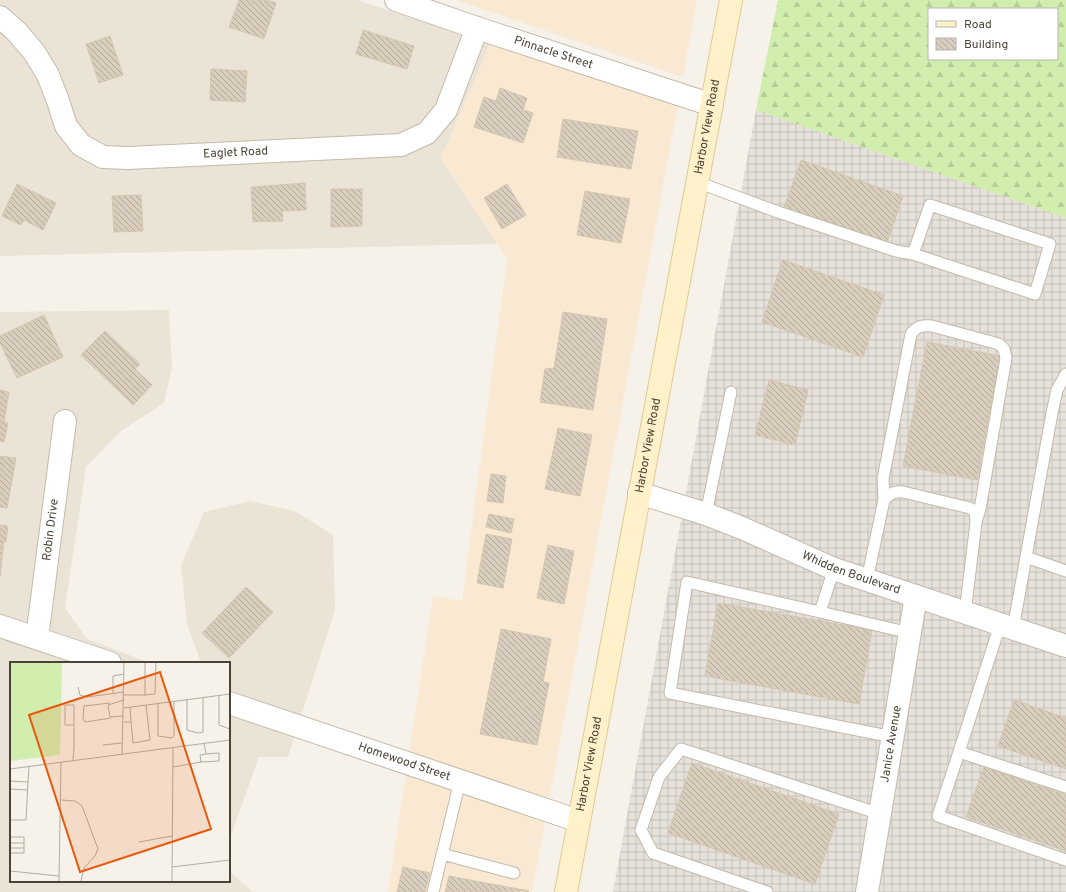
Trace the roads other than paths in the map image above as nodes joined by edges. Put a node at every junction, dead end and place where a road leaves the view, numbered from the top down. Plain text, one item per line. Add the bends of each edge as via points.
1 (396, 0) edge
2 (731, 0) edge
3 (0, 18) edge
4 (477, 28) junction
5 (712, 106) junction
6 (697, 182) junction
7 (914, 254) junction
8 (1066, 374) edge
9 (731, 392) dead end
10 (65, 421) dead end
11 (639, 493) junction
12 (884, 500) junction
13 (706, 514) junction
14 (976, 522) junction
15 (1026, 557) junction
16 (834, 569) junction
17 (1066, 571) edge
18 (867, 580) junction
19 (916, 596) junction
20 (820, 612) junction
21 (964, 613) junction
22 (0, 626) edge
23 (1007, 627) junction
24 (910, 633) junction
25 (37, 638) junction
26 (1066, 646) edge
27 (107, 662) edge
28 (230, 703) edge
29 (893, 737) junction
30 (959, 752) junction
31 (460, 781) junction
32 (1066, 787) edge
33 (880, 814) junction
34 (579, 821) junction
35 (442, 854) junction
36 (1066, 860) edge
37 (514, 873) dead end
38 (433, 892) edge
39 (566, 892) edge
40 (767, 892) edge
41 (867, 892) edge

1 - 4 street, Pinnacle Street
2 - 5 main road, Harbor View Road
3 - 4 street, Eaglet Road via 16,31 34,52 48,75 66,126 81,145 103,156 128,158 401,145 428,133 446,110
4 - 5 street, Pinnacle Street
5 - 6 main road, Harbor View Road
6 - 7 lane via 778,212 896,251
6 - 11 main road, Harbor View Road
7 - 7 lane via 1035,294 1050,244 930,205
8 - 15 lane via 1057,390
9 - 13 lane
10 - 25 street, Robin Drive
11 - 13 street, Whidden Boulevard
11 - 34 main road, Harbor View Road
12 - 14 lane via 895,491 963,505 975,512
12 - 14 lane via 883,479 911,334 922,325 932,326 999,344 1004,349 1006,358
12 - 18 lane
13 - 16 street, Whidden Boulevard
14 - 21 lane
15 - 17 lane
15 - 23 lane
16 - 18 street, Whidden Boulevard
16 - 20 lane
18 - 19 street, Whidden Boulevard
19 - 21 street, Whidden Boulevard
19 - 24 street, Janice Avenue
20 - 24 lane
20 - 29 lane via 687,582 670,693
21 - 23 street, Whidden Boulevard
22 - 25 street
23 - 26 street, Whidden Boulevard
23 - 30 lane
24 - 29 street, Janice Avenue
25 - 27 street
28 - 31 street, Homewood Street
29 - 33 street, Janice Avenue
30 - 32 lane
30 - 36 lane via 938,816
31 - 34 street, Homewood Street
31 - 35 lane
33 - 40 lane via 680,749 659,777 641,830 653,853
33 - 41 street, Janice Avenue
34 - 39 main road, Harbor View Road
35 - 37 lane
35 - 38 lane

